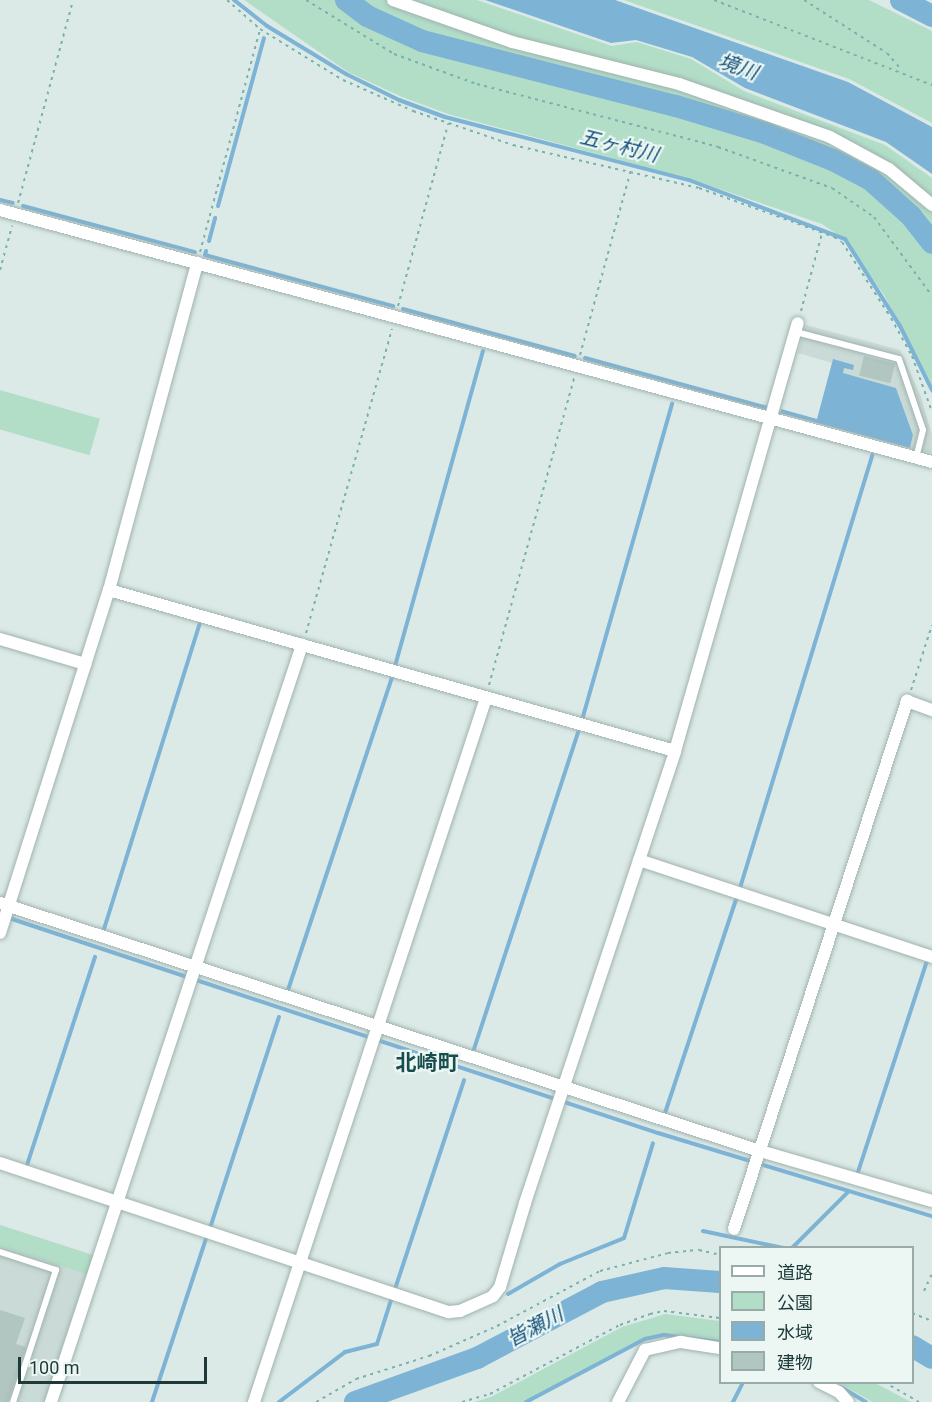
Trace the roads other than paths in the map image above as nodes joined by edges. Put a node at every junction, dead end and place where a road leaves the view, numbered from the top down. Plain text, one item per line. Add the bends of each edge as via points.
1 (393, 0) edge
2 (932, 205) edge
3 (0, 210) edge
4 (196, 263) junction
5 (797, 327) joint
6 (772, 419) junction
7 (916, 458) junction
8 (932, 462) edge
9 (109, 590) junction
10 (0, 639) edge
11 (302, 645) junction
12 (85, 664) junction
13 (486, 698) junction
14 (932, 710) edge
15 (675, 751) junction
16 (639, 860) junction
17 (4, 915) edge
18 (833, 925) junction
19 (932, 957) edge
20 (195, 969) junction
21 (378, 1028) junction
22 (562, 1089) junction
23 (758, 1154) junction
24 (0, 1163) edge
25 (932, 1201) edge
26 (117, 1202) junction
27 (734, 1229) dead end
28 (0, 1252) edge
29 (301, 1264) junction
30 (719, 1348) edge
31 (821, 1384) edge
32 (14, 1402) edge
33 (51, 1402) edge
34 (254, 1402) edge
35 (618, 1402) edge
36 (848, 1402) edge

1 - 2 street via 512,42 680,84 830,137 889,169
3 - 4 street
4 - 6 street
4 - 9 street
5 - 6 street
5 - 7 lane via 899,359 923,430
6 - 7 street
6 - 15 street
7 - 8 street
9 - 11 street
9 - 12 street
10 - 12 street
11 - 13 street
11 - 20 street
12 - 17 street
13 - 15 street
13 - 21 street
14 - 18 street via 907,702
15 - 16 street
16 - 18 street
16 - 22 street
17 - 20 street
18 - 19 street
18 - 23 street
20 - 21 street
20 - 26 street
21 - 22 street
21 - 29 street
22 - 23 street
22 - 29 street via 500,1287 493,1296 460,1311 449,1311
23 - 25 street
23 - 27 street
24 - 26 street
26 - 29 street
26 - 33 street
28 - 32 lane via 56,1270
29 - 34 street
30 - 35 street via 681,1342 645,1350
31 - 36 street via 839,1392

